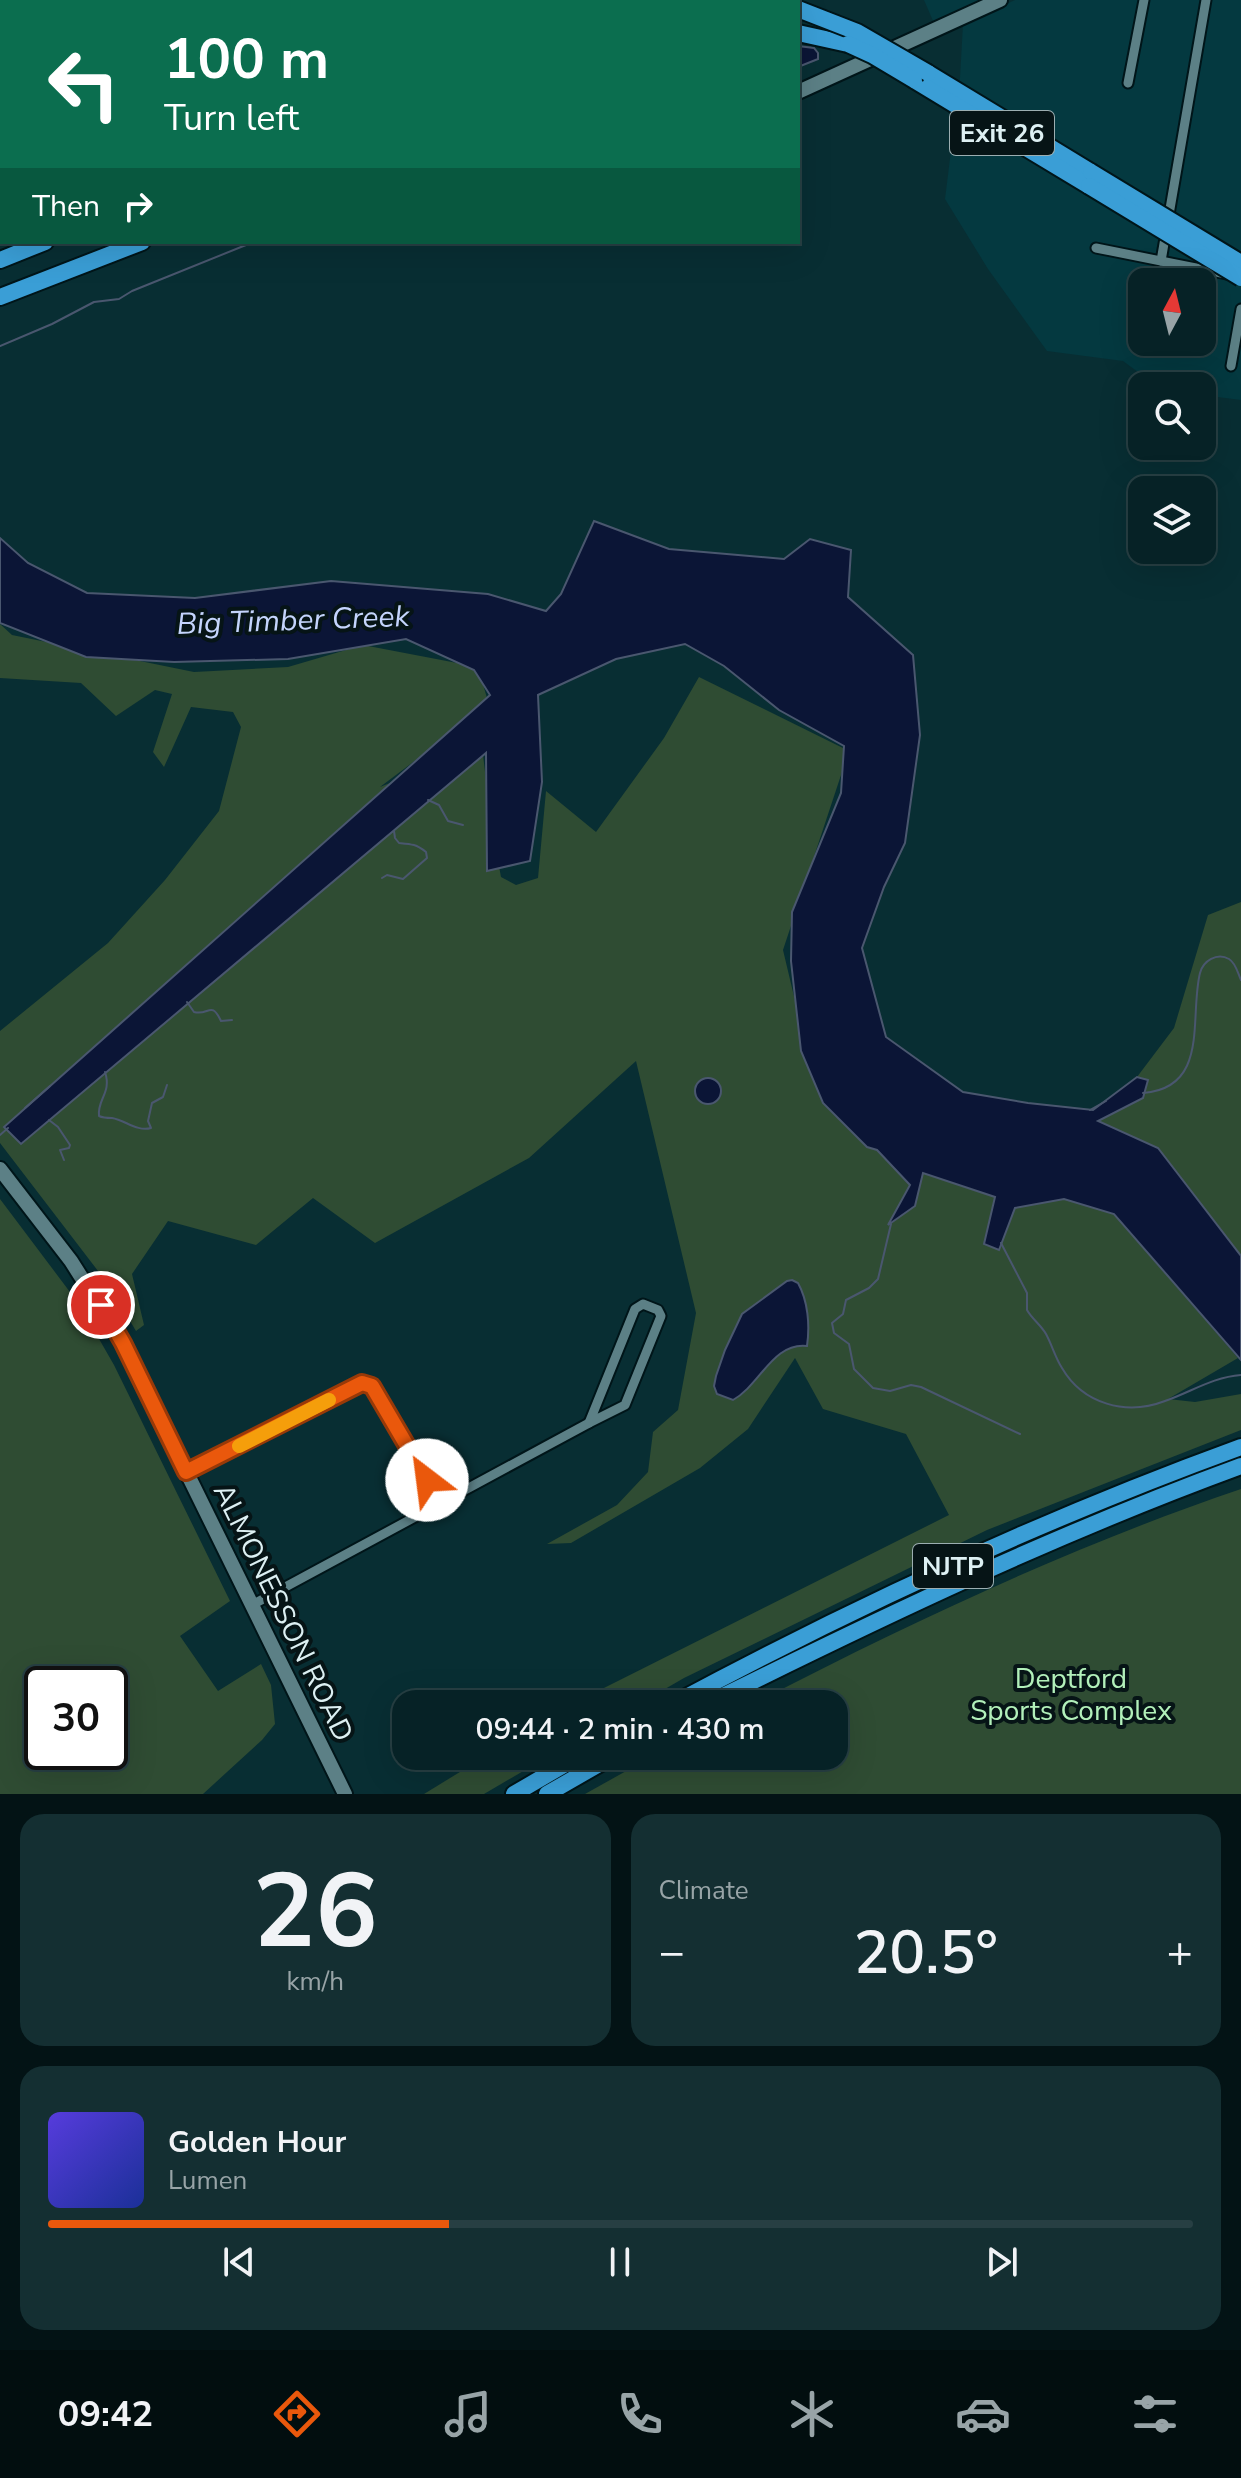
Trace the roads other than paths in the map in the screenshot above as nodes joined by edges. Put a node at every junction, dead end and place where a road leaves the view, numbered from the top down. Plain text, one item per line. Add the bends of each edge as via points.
1 (1000, 0) edge
2 (1144, 0) edge
3 (1206, 0) edge
4 (800, 10) edge
5 (800, 33) edge
6 (921, 77) junction
7 (1128, 83) dead end
8 (800, 91) edge
9 (1090, 179) junction
10 (40, 244) edge
11 (137, 244) edge
12 (153, 244) edge
13 (1096, 248) dead end
14 (0, 260) edge
15 (1161, 261) junction
16 (1241, 263) edge
17 (1241, 278) edge
18 (23, 288) junction
19 (0, 297) edge
20 (1241, 309) edge
21 (1231, 366) dead end
22 (0, 1169) edge
23 (589, 1423) junction
24 (1241, 1447) edge
25 (1241, 1466) edge
26 (186, 1472) junction
27 (441, 1503) junction
28 (252, 1605) junction
29 (699, 1690) edge
30 (735, 1690) edge
31 (555, 1770) edge
32 (589, 1770) edge
33 (345, 1794) edge
34 (514, 1794) edge
35 (547, 1794) edge

1 - 8 main road
2 - 7 street
3 - 15 street
4 - 6 highway, bridge via 857,32
5 - 6 highway, bridge via 848,44
6 - 9 highway
9 - 16 highway, bridge
9 - 17 highway, bridge
10 - 14 highway
11 - 18 highway
12 - 18 highway
13 - 15 street
15 - 17 street
18 - 19 highway
20 - 21 street
22 - 26 main road, ALMONESSON ROAD via 101,1305
23 - 23 street via 625,1405 661,1316 658,1310 643,1304 635,1309
23 - 27 street
24 - 29 highway, NJTP via 996,1546
25 - 30 highway, NJTP via 872,1621
26 - 27 street via 362,1383 372,1386
26 - 28 main road, ALMONESSON ROAD
27 - 28 street
28 - 33 main road, ALMONESSON ROAD
31 - 34 highway
32 - 35 highway

